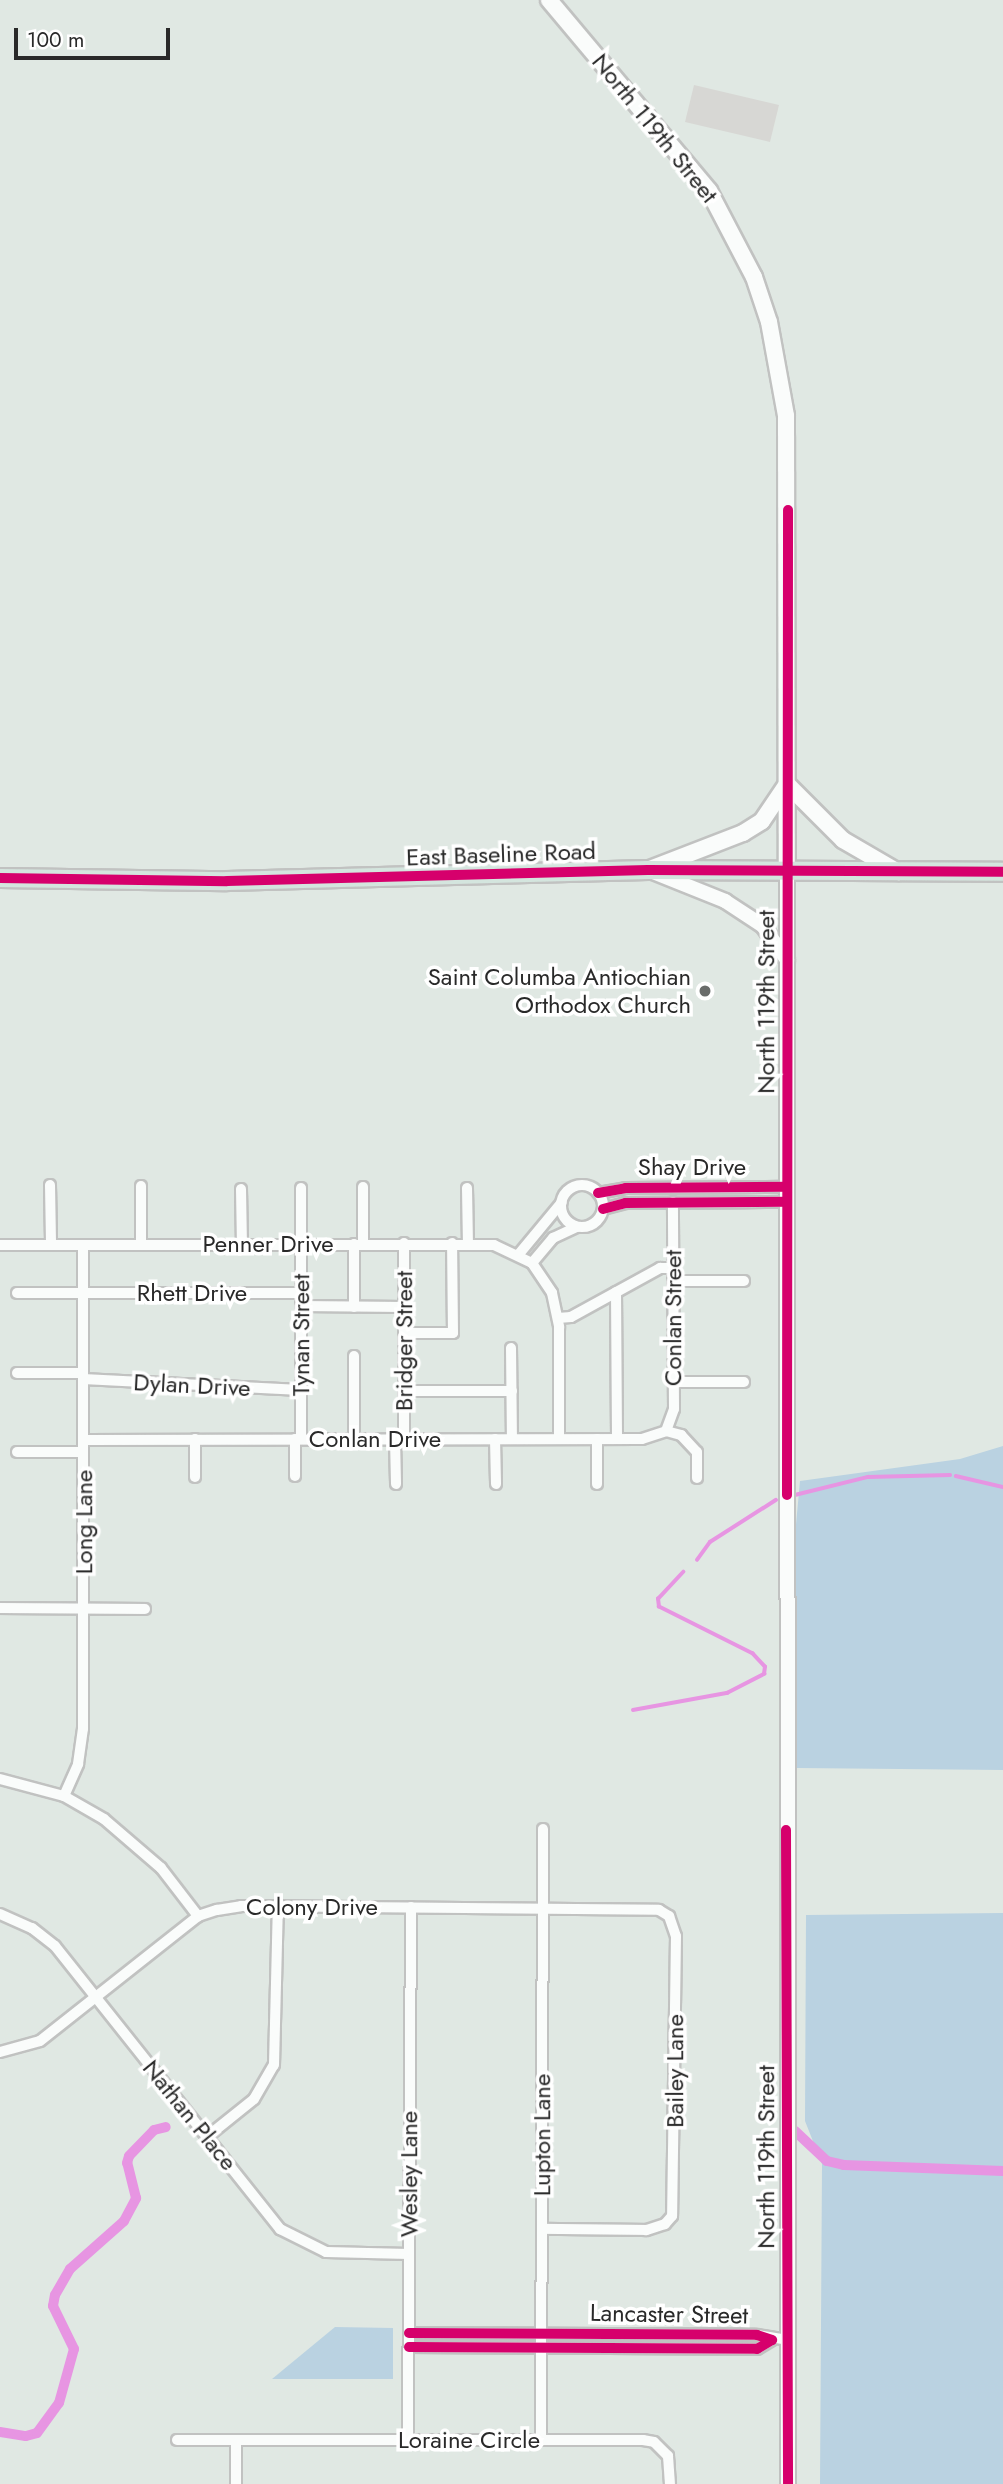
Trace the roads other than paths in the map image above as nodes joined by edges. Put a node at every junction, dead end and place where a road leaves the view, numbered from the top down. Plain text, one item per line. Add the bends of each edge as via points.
1 (550, 0) edge
2 (787, 784) junction
3 (648, 870) junction
4 (787, 871) junction
5 (898, 872) junction
6 (1003, 872) edge
7 (0, 878) edge
8 (787, 961) junction
9 (50, 1185) dead end
10 (141, 1186) dead end
11 (362, 1187) dead end
12 (301, 1188) dead end
13 (467, 1188) dead end
14 (241, 1189) dead end
15 (598, 1193) junction
16 (787, 1195) junction
17 (562, 1202) junction
18 (673, 1202) junction
19 (603, 1209) junction
20 (578, 1227) junction
21 (404, 1243) junction
22 (452, 1243) junction
23 (468, 1243) junction
24 (141, 1244) junction
25 (242, 1244) junction
26 (301, 1244) junction
27 (358, 1244) junction
28 (0, 1245) edge
29 (51, 1245) junction
30 (83, 1245) junction
31 (519, 1254) junction
32 (532, 1263) junction
33 (673, 1268) junction
34 (673, 1281) junction
35 (744, 1281) dead end
36 (616, 1292) junction
37 (18, 1293) dead end
38 (83, 1293) junction
39 (301, 1293) junction
40 (301, 1306) junction
41 (354, 1307) junction
42 (404, 1307) junction
43 (558, 1318) junction
44 (404, 1333) junction
45 (512, 1348) dead end
46 (354, 1356) dead end
47 (17, 1373) dead end
48 (83, 1376) junction
49 (674, 1382) junction
50 (744, 1382) dead end
51 (301, 1390) junction
52 (404, 1391) junction
53 (512, 1391) junction
54 (666, 1432) junction
55 (195, 1439) junction
56 (298, 1439) junction
57 (354, 1439) junction
58 (400, 1439) junction
59 (495, 1439) junction
60 (512, 1439) junction
61 (559, 1439) junction
62 (597, 1439) junction
63 (617, 1439) junction
64 (83, 1446) junction
65 (17, 1452) dead end
66 (295, 1476) dead end
67 (195, 1477) dead end
68 (697, 1478) dead end
69 (396, 1484) dead end
70 (496, 1484) dead end
71 (597, 1484) dead end
72 (0, 1608) edge
73 (84, 1609) junction
74 (145, 1609) dead end
75 (0, 1779) edge
76 (64, 1796) junction
77 (542, 1829) dead end
78 (278, 1906) junction
79 (411, 1907) junction
80 (542, 1908) junction
81 (0, 1914) edge
82 (198, 1916) junction
83 (669, 1916) joint
84 (96, 1996) junction
85 (0, 2052) edge
86 (208, 2136) junction
87 (542, 2229) junction
88 (409, 2254) junction
89 (409, 2333) junction
90 (541, 2334) junction
91 (772, 2340) junction
92 (788, 2340) junction
93 (409, 2347) junction
94 (541, 2348) junction
95 (177, 2440) dead end
96 (236, 2440) junction
97 (408, 2440) junction
98 (541, 2440) junction
99 (236, 2484) edge
100 (670, 2484) edge
101 (788, 2484) edge

1 - 2 main road, North 119th Street via 709,191 754,277 769,322 786,416
2 - 3 main road via 762,821 744,833
2 - 4 main road, North 119th Street
2 - 5 main road via 843,840
3 - 4 main road, East Baseline Road
3 - 7 main road, East Baseline Road via 305,881
3 - 8 street via 725,901 763,926
4 - 5 main road, East Baseline Road
4 - 8 street, North 119th Street
5 - 6 main road, East Baseline Road
8 - 16 street, North 119th Street
9 - 29 street
10 - 24 street
11 - 27 street
12 - 26 street, Tynan Street
13 - 23 street
14 - 25 street
15 - 16 street, Shay Drive via 625,1188
15 - 17 street, Shay Drive via 580,1186 569,1191
15 - 19 street
16 - 18 street, Shay Drive
16 - 92 street, North 119th Street
17 - 20 street via 567,1220
17 - 31 street, Shay Drive
18 - 19 street, Shay Drive via 625,1203
18 - 33 street, Conlan Street
19 - 20 street, Shay Drive via 592,1225
20 - 32 street, Shay Drive via 553,1238
21 - 22 street, Penner Drive
21 - 27 street, Penner Drive
21 - 42 street, Bridger Street
22 - 23 street, Penner Drive
22 - 44 street via 453,1333
23 - 31 street, Penner Drive via 494,1245
24 - 25 street, Penner Drive
24 - 30 street, Penner Drive
25 - 26 street, Penner Drive
26 - 27 street, Penner Drive
26 - 39 street, Tynan Street
27 - 41 street
28 - 29 street, Penner Drive
29 - 30 street, Penner Drive
30 - 38 street, Long Lane
31 - 32 street, Penner Drive
32 - 43 street via 552,1293
33 - 34 street, Conlan Street
33 - 36 street via 660,1268
34 - 35 street
34 - 49 street, Conlan Street
36 - 43 street via 571,1317
36 - 63 street
37 - 38 street, Rhett Drive
38 - 39 street, Rhett Drive
38 - 48 street, Long Lane
39 - 40 street, Tynan Street
40 - 41 street
40 - 51 street, Tynan Street
41 - 42 street
42 - 44 street, Bridger Street
43 - 61 street
44 - 52 street, Bridger Street
45 - 53 street
46 - 57 street
47 - 48 street, Dylan Drive
48 - 51 street, Dylan Drive
48 - 64 street, Long Lane
49 - 50 street
49 - 54 street, Conlan Street via 672,1421
51 - 56 street, Tynan Street
52 - 53 street
52 - 58 street, Bridger Street
53 - 60 street
54 - 63 street, Conlan Drive via 642,1439
54 - 68 street via 681,1435 697,1452
55 - 56 street, Conlan Drive
55 - 64 street, Conlan Drive
55 - 67 street
56 - 57 street, Conlan Drive
56 - 66 street, Tynan Street
57 - 58 street, Conlan Drive
58 - 59 street, Conlan Drive
58 - 69 street, Bridger Street
59 - 60 street, Conlan Drive
59 - 70 street
60 - 61 street, Conlan Drive
61 - 62 street, Conlan Drive
62 - 63 street, Conlan Drive
62 - 71 street
64 - 65 street, Conlan Drive
64 - 73 street, Long Lane
72 - 73 street
73 - 74 street
73 - 76 street, Long Lane via 83,1729 78,1764
75 - 76 street
76 - 82 street via 138,1845
77 - 80 street, Lupton Lane
78 - 79 street, Colony Drive
78 - 82 street, Colony Drive via 241,1906
78 - 86 street via 274,2065 254,2099
79 - 80 street, Colony Drive
79 - 88 street, Wesley Lane
80 - 83 street, Colony Drive via 648,1908
80 - 87 street, Lupton Lane
81 - 84 street, Nathan Place via 32,1928 55,1946
82 - 84 street, Colony Drive
83 - 87 street, Bailey Lane via 676,1936 672,2216 665,2224 646,2230
84 - 85 street, Colony Drive via 40,2041
84 - 86 street, Nathan Place
86 - 88 street, Nathan Place via 280,2229 294,2239 326,2252
87 - 90 street, Lupton Lane
88 - 89 street, Wesley Lane
89 - 90 street, Lancaster Street
89 - 93 street, Wesley Lane
90 - 91 street, Lancaster Street via 757,2335
90 - 94 street, Lupton Lane
91 - 92 street, Lancaster Street
91 - 94 street, Lancaster Street via 757,2349
92 - 101 street, North 119th Street
93 - 94 street, Lancaster Street
93 - 97 street, Wesley Lane
94 - 98 street, Lupton Lane
95 - 96 street, Loraine Circle
96 - 97 street, Loraine Circle
96 - 99 street
97 - 98 street, Loraine Circle
98 - 100 street, Loraine Circle via 654,2442 668,2456

